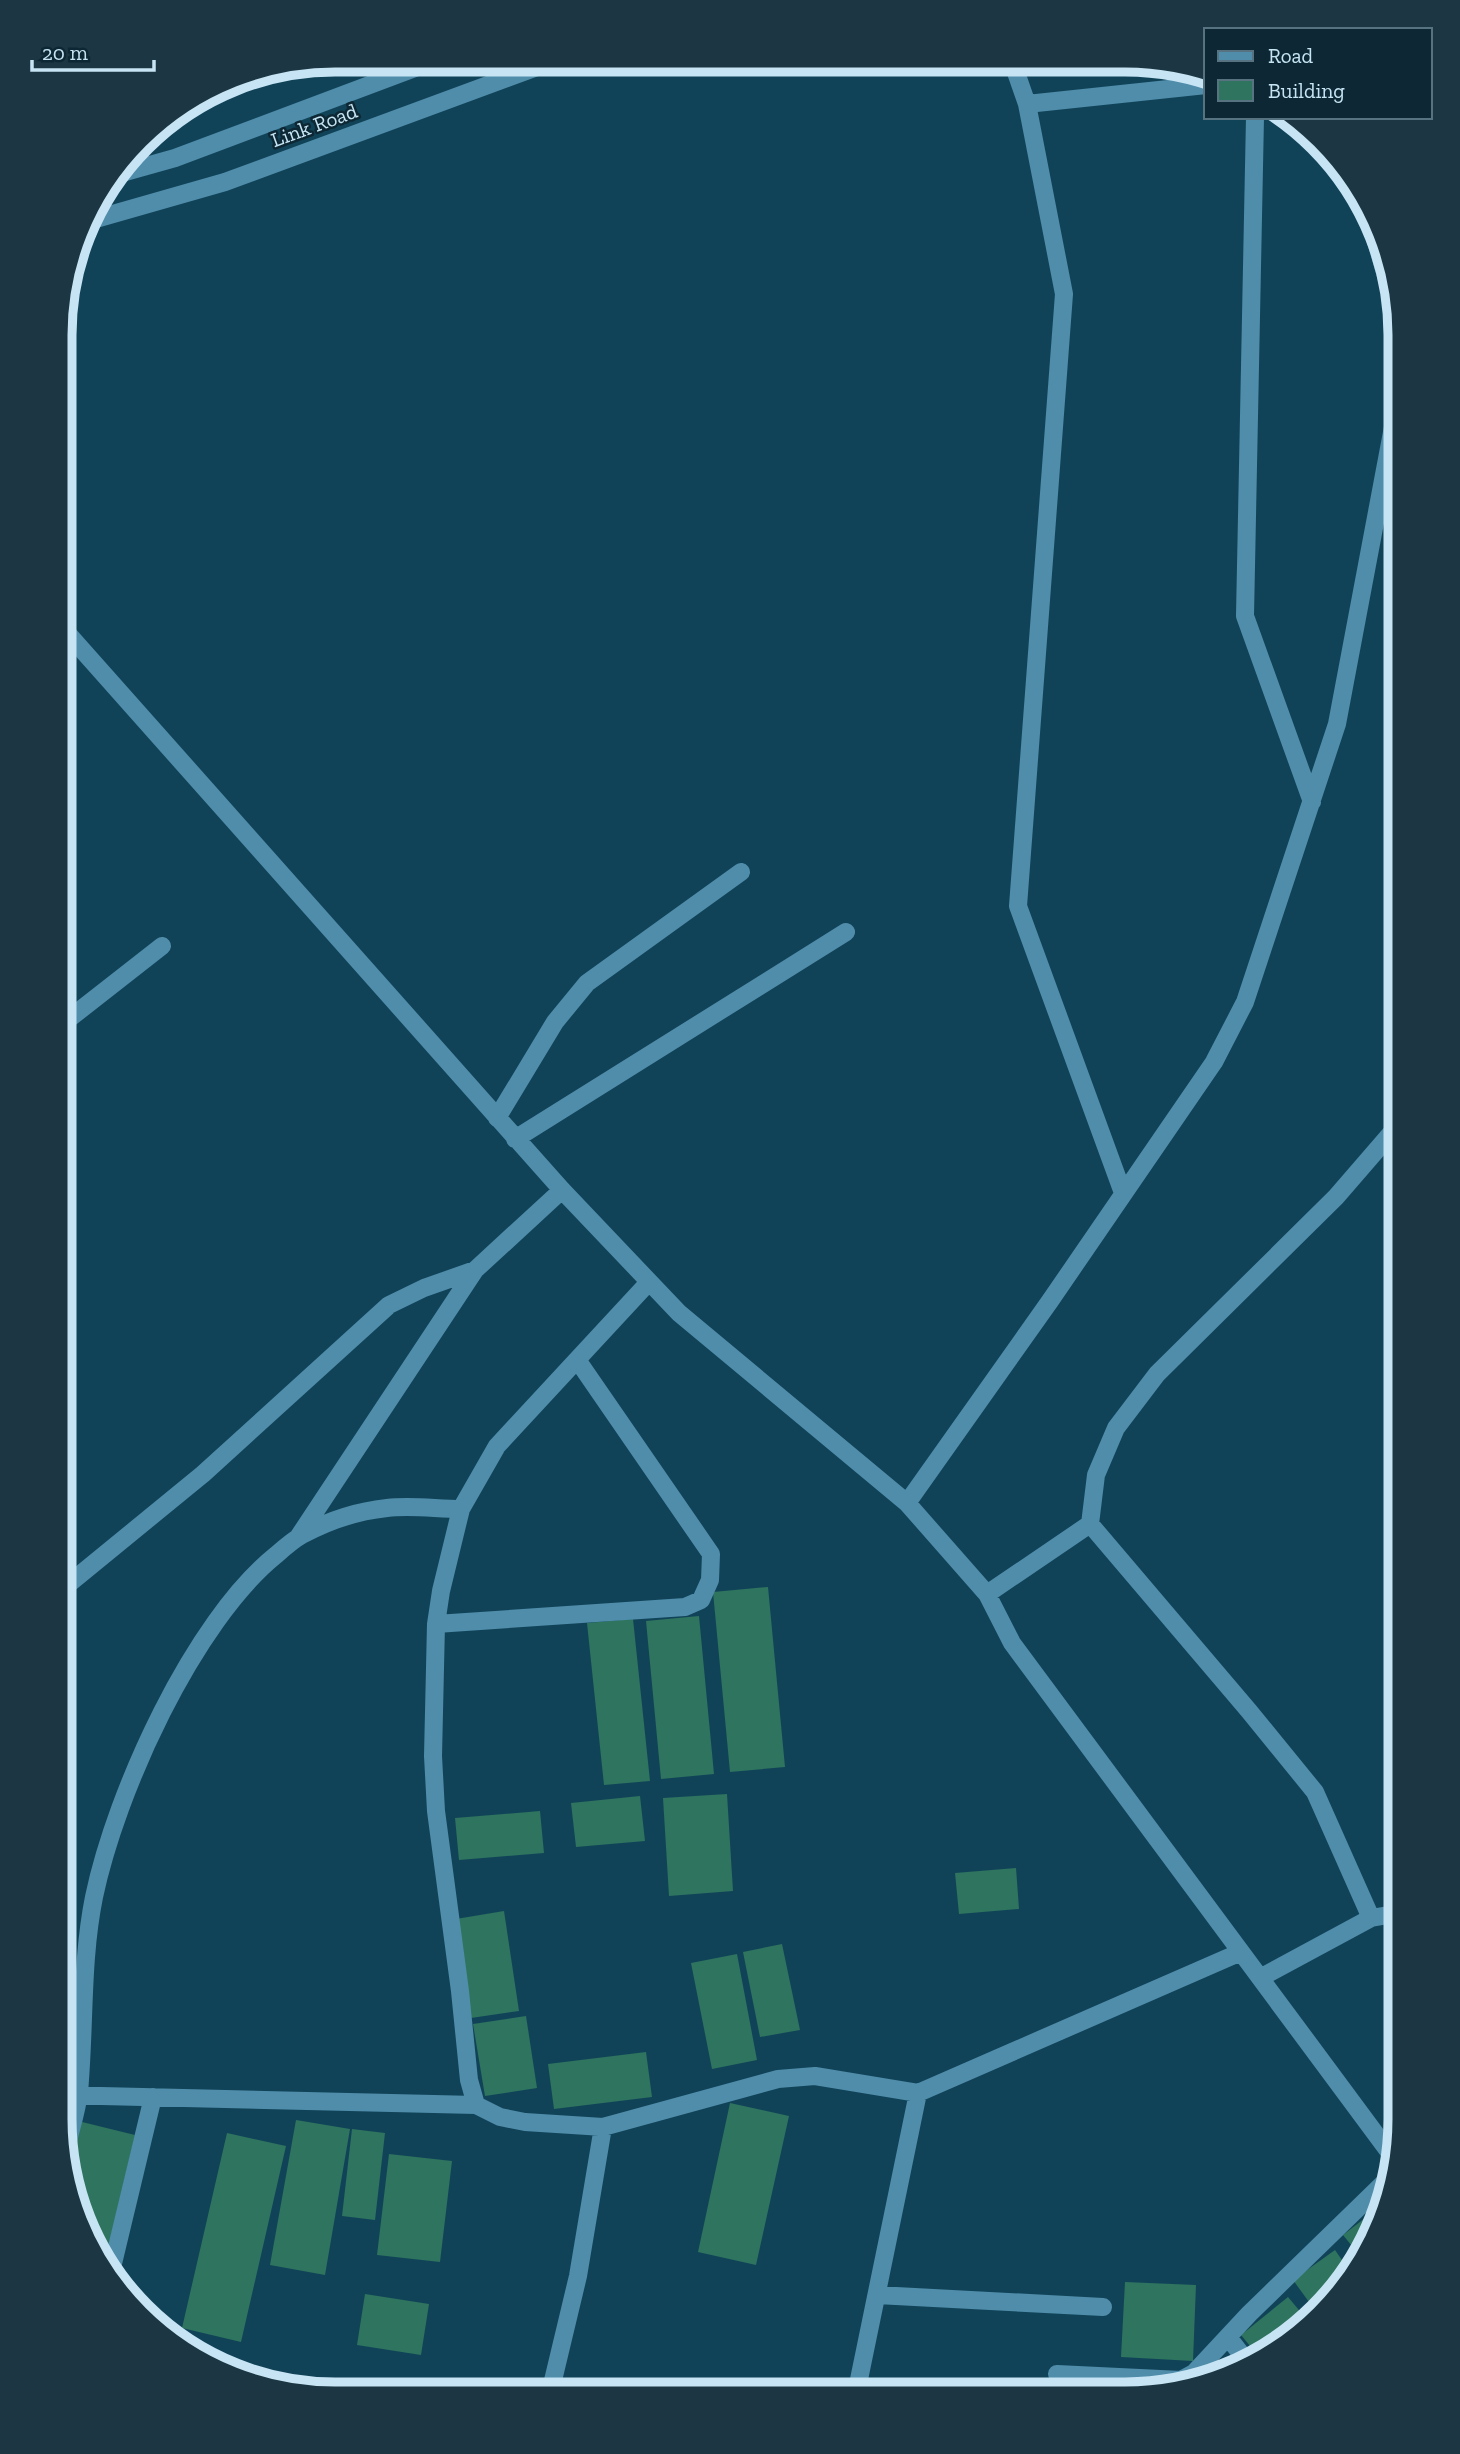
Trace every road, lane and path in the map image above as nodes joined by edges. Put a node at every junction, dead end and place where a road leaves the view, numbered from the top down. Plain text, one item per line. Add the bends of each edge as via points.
1 (404, 72) edge
2 (523, 72) edge
3 (1016, 72) edge
4 (1204, 85) edge
5 (1027, 104) junction
6 (1255, 119) edge
7 (129, 171) edge
8 (100, 218) edge
9 (1388, 458) edge
10 (72, 637) edge
11 (1312, 802) junction
12 (741, 872) dead end
13 (846, 932) dead end
14 (162, 946) dead end
15 (72, 1016) edge
16 (496, 1118) junction
17 (1388, 1137) edge
18 (515, 1139) junction
19 (562, 1190) junction
20 (1123, 1193) junction
21 (475, 1270) junction
22 (649, 1282) junction
23 (578, 1361) junction
24 (907, 1503) junction
25 (461, 1509) junction
26 (1090, 1524) junction
27 (299, 1536) junction
28 (72, 1581) edge
29 (987, 1594) junction
30 (436, 1624) junction
31 (1388, 1915) edge
32 (1371, 1918) junction
33 (1241, 1952) junction
34 (1260, 1978) junction
35 (918, 2093) junction
36 (72, 2095) edge
37 (79, 2095) junction
38 (153, 2097) junction
39 (476, 2105) junction
40 (72, 2122) edge
41 (603, 2126) junction
42 (1387, 2149) edge
43 (1379, 2188) edge
44 (114, 2261) edge
45 (877, 2295) junction
46 (1103, 2307) dead end
47 (1228, 2337) junction
48 (1242, 2355) edge
49 (1194, 2373) edge
50 (1057, 2374) dead end
51 (1156, 2380) edge
52 (553, 2382) edge
53 (859, 2382) edge

1 - 7 street, Link Road
2 - 8 street, Link Road via 225,182
3 - 5 street
4 - 5 street
5 - 20 street via 1064,294 1018,906
6 - 11 street via 1245,616
9 - 11 street via 1337,724
10 - 16 street
11 - 20 street via 1245,1002 1214,1062
12 - 16 street via 587,983 555,1022
13 - 18 street
14 - 15 street
16 - 18 street
17 - 26 street via 1336,1197 1157,1374 1116,1428 1096,1475
18 - 19 street
19 - 21 street
19 - 22 street
20 - 24 street
21 - 27 street
21 - 28 street via 390,1305 202,1474
22 - 23 street
22 - 24 street via 679,1313
23 - 25 street via 496,1446
23 - 30 street via 711,1554 710,1580 701,1600 685,1607
24 - 29 street
25 - 27 street via 387,1508 344,1517
25 - 30 street
26 - 29 street
26 - 32 street via 1315,1792
27 - 37 street via 258,1570 209,1632 162,1714 114,1821 94,1898 87,1950
29 - 33 street via 1013,1643
30 - 39 street via 436,1811 469,2080
31 - 32 street
32 - 34 street
33 - 34 street
33 - 35 street
34 - 42 street
35 - 41 street via 815,2076 778,2079
35 - 45 street
36 - 37 street
37 - 38 street
37 - 40 street
38 - 39 street
38 - 44 street
39 - 41 street via 525,2122
41 - 52 street via 578,2276
43 - 47 street
45 - 46 street
45 - 53 street
47 - 48 street
47 - 49 street
50 - 51 street

